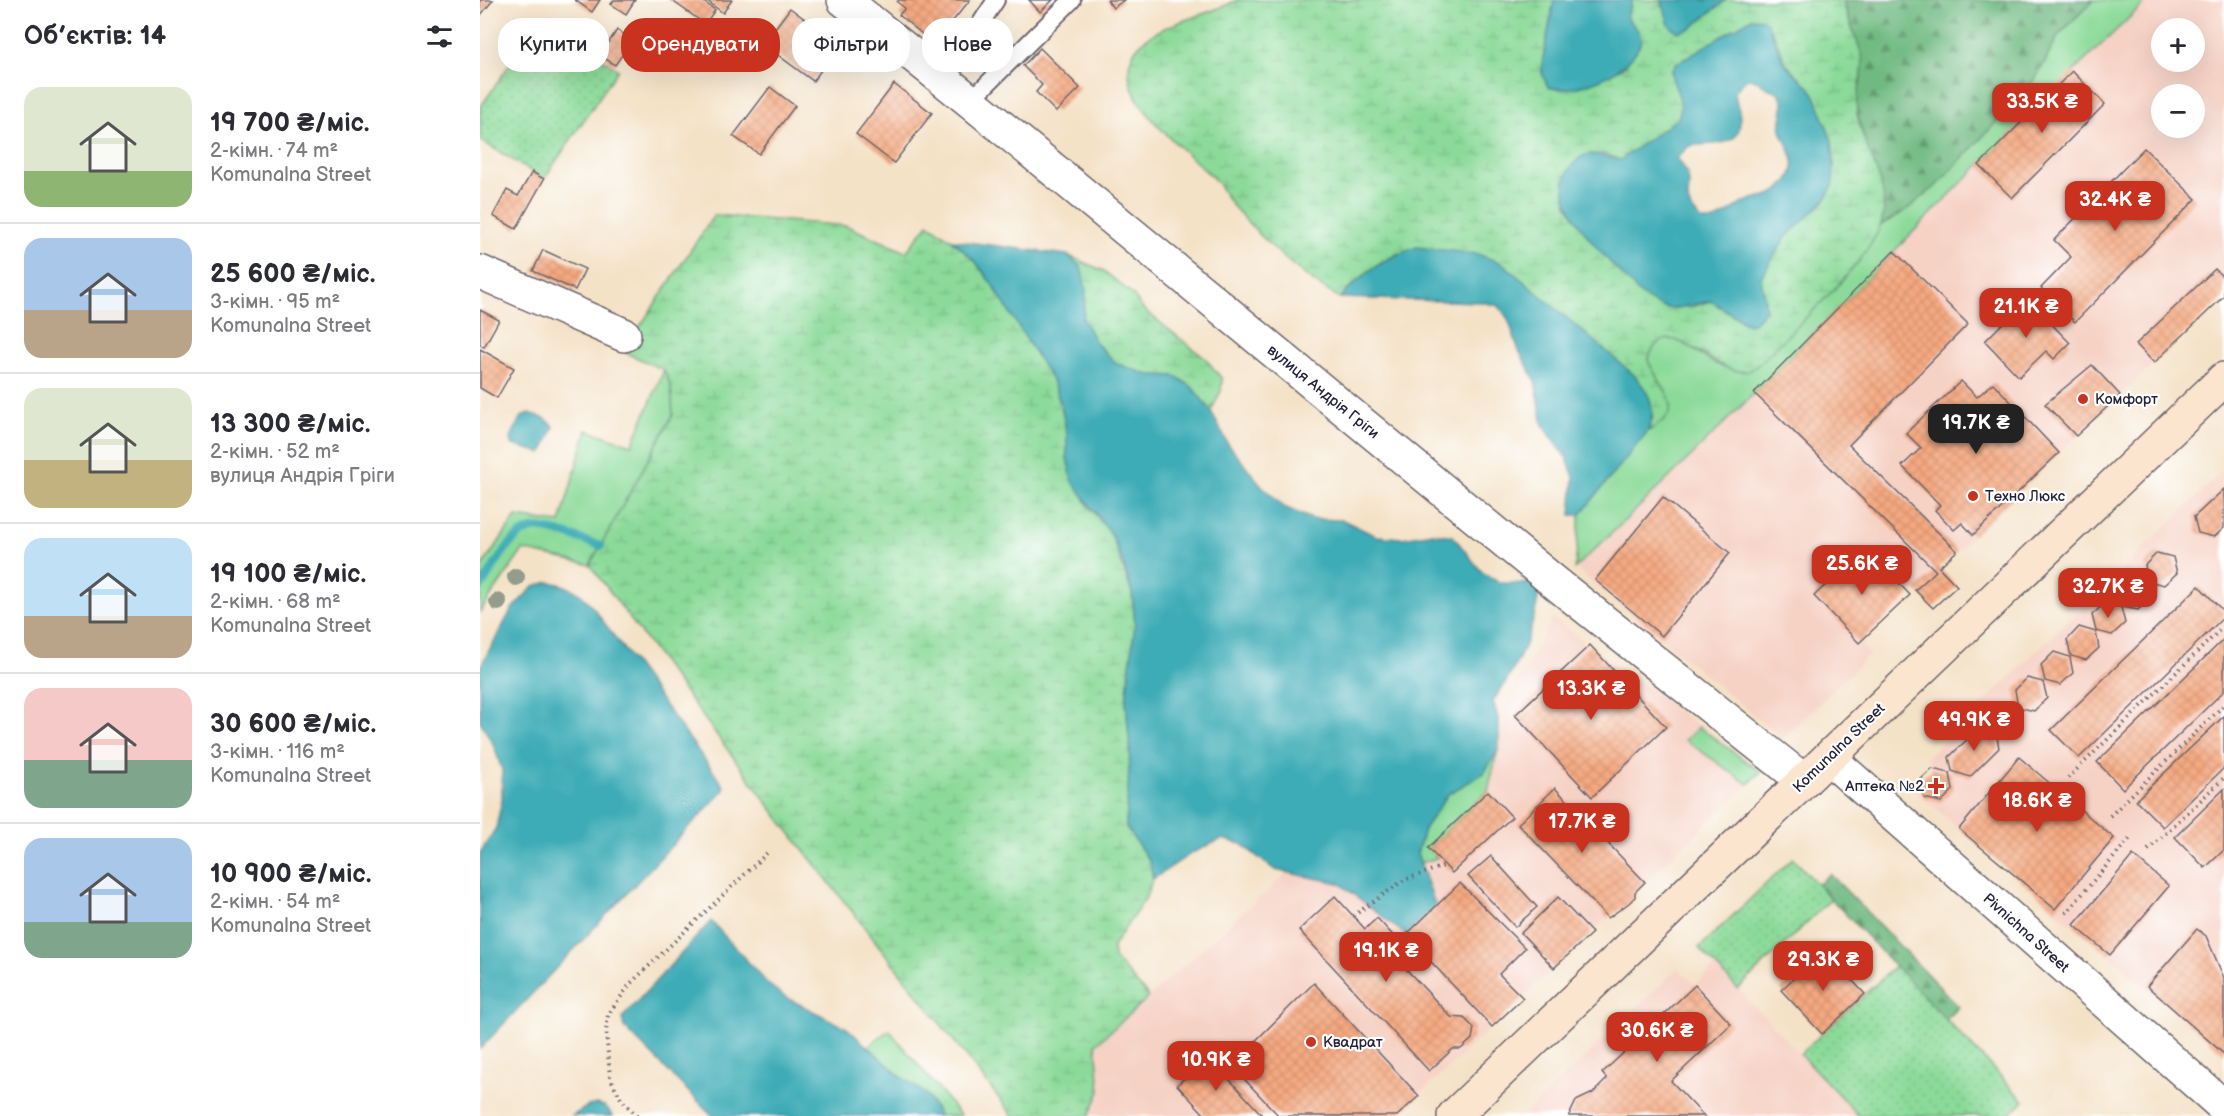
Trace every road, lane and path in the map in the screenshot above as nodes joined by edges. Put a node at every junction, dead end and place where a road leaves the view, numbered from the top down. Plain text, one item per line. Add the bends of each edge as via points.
1 (844, 0) edge
2 (996, 0) edge
3 (1072, 0) edge
4 (944, 80) junction
5 (970, 101) junction
6 (480, 272) edge
7 (624, 335) dead end
8 (2224, 379) edge
9 (2224, 626) edge
10 (2224, 705) edge
11 (1828, 758) junction
12 (2068, 778) dead end
13 (2224, 778) edge
14 (1804, 782) junction
15 (2110, 816) dead end
16 (2132, 836) dead end
17 (2148, 850) dead end
18 (767, 853) dead end
19 (1444, 866) dead end
20 (2066, 913) dead end
21 (1353, 916) dead end
22 (2224, 1107) edge
23 (637, 1116) edge
24 (1454, 1116) edge

1 - 4 street, вулиця Андрія Гріги
2 - 4 lane
3 - 5 lane
4 - 5 street, вулиця Андрія Гріги
5 - 14 street, вулиця Андрія Гріги
6 - 7 street
8 - 11 main road, Komunalna Street
9 - 12 path
10 - 15 path
11 - 14 main road, Komunalna Street
11 - 22 street, Pivnichna Street
13 - 17 path
14 - 24 main road, Komunalna Street
16 - 20 path
18 - 23 path via 630,984 608,1016 610,1077 621,1100
19 - 21 path via 1404,880

